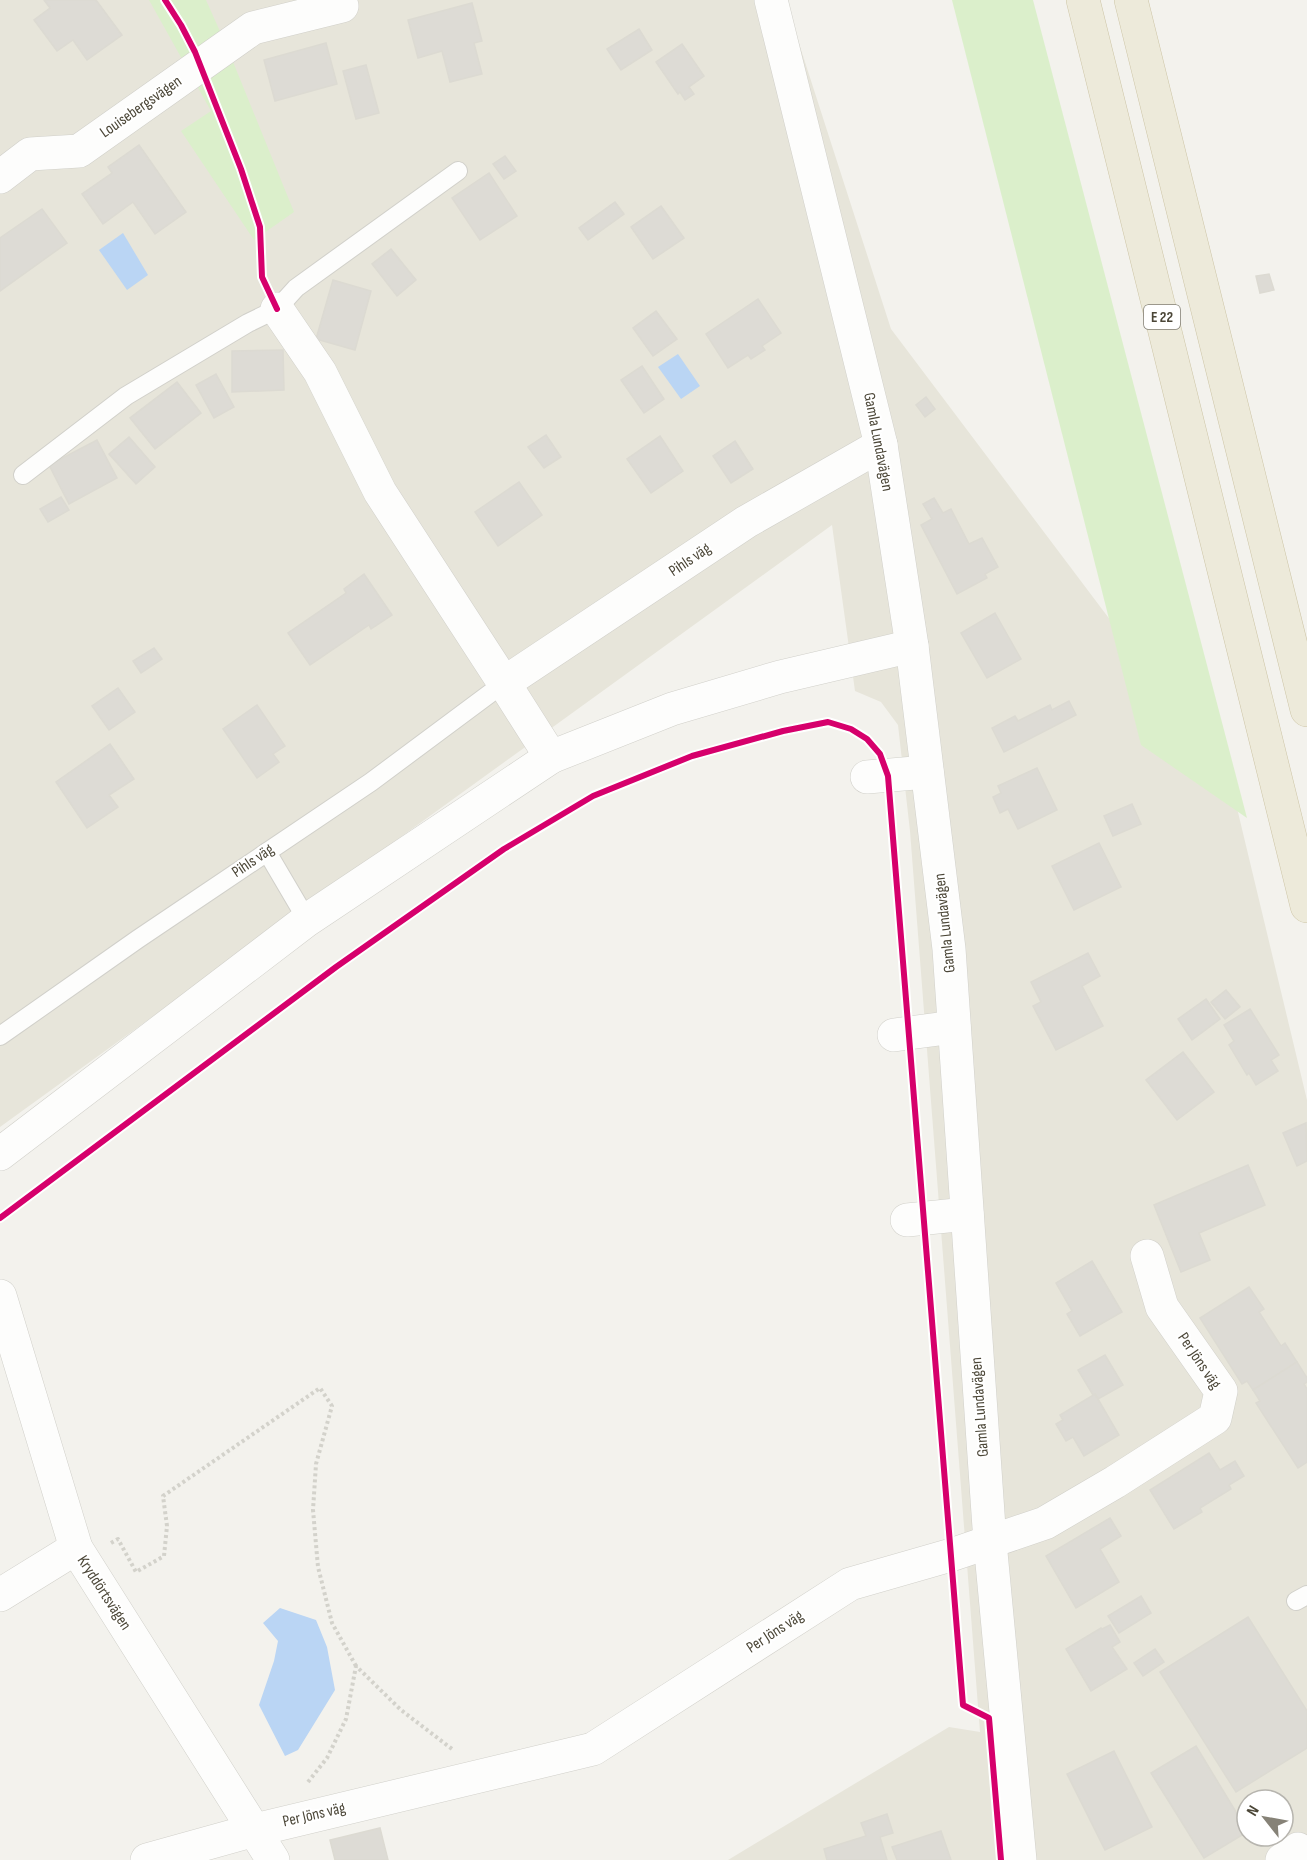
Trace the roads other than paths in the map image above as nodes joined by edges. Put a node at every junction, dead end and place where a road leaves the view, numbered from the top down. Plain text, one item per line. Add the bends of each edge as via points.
1 (340, 0) edge
2 (771, 0) edge
3 (1083, 0) edge
4 (1131, 0) edge
5 (458, 171) dead end
6 (0, 177) edge
7 (277, 309) junction
8 (881, 445) junction
9 (23, 475) dead end
10 (912, 646) junction
11 (504, 683) junction
12 (1307, 710) edge
13 (551, 757) junction
14 (927, 772) junction
15 (867, 777) dead end
16 (267, 852) junction
17 (1307, 906) edge
18 (307, 920) junction
19 (954, 1028) junction
20 (894, 1035) dead end
21 (0, 1036) edge
22 (0, 1154) edge
23 (967, 1214) junction
24 (907, 1220) dead end
25 (1147, 1256) dead end
26 (0, 1296) edge
27 (990, 1542) junction
28 (80, 1555) junction
29 (0, 1595) edge
30 (255, 1830) junction
31 (147, 1860) edge
32 (273, 1860) edge
33 (1020, 1860) edge

1 - 6 street, Louisebergsvägen via 342,6 254,28 79,151 30,154
2 - 8 street, Gamla Lundavägen
3 - 17 highway, E 22
4 - 12 highway, E 22
5 - 7 lane via 296,288
7 - 9 lane via 126,396
7 - 11 street via 320,372 380,492
8 - 10 street, Gamla Lundavägen
8 - 11 street, Pihls väg via 746,522
10 - 13 street via 780,677 672,709
10 - 14 street, Gamla Lundavägen
11 - 13 street
11 - 16 lane, Pihls väg via 371,782
13 - 18 street
14 - 15 street
14 - 19 street, Gamla Lundavägen via 949,949
16 - 18 lane
16 - 21 lane, Pihls väg
18 - 22 street
19 - 20 street
19 - 23 street, Gamla Lundavägen
23 - 24 street
23 - 27 street, Gamla Lundavägen
25 - 27 street, Per Jöns väg via 1162,1307 1221,1391 1215,1418 1045,1523
26 - 28 street, Kryddörtsvägen
27 - 30 street, Per Jöns väg via 850,1584 593,1749
27 - 33 street, Gamla Lundavägen
28 - 29 street
28 - 30 street, Kryddörtsvägen
30 - 31 street, Per Jöns väg
30 - 32 street, Kryddörtsvägen

